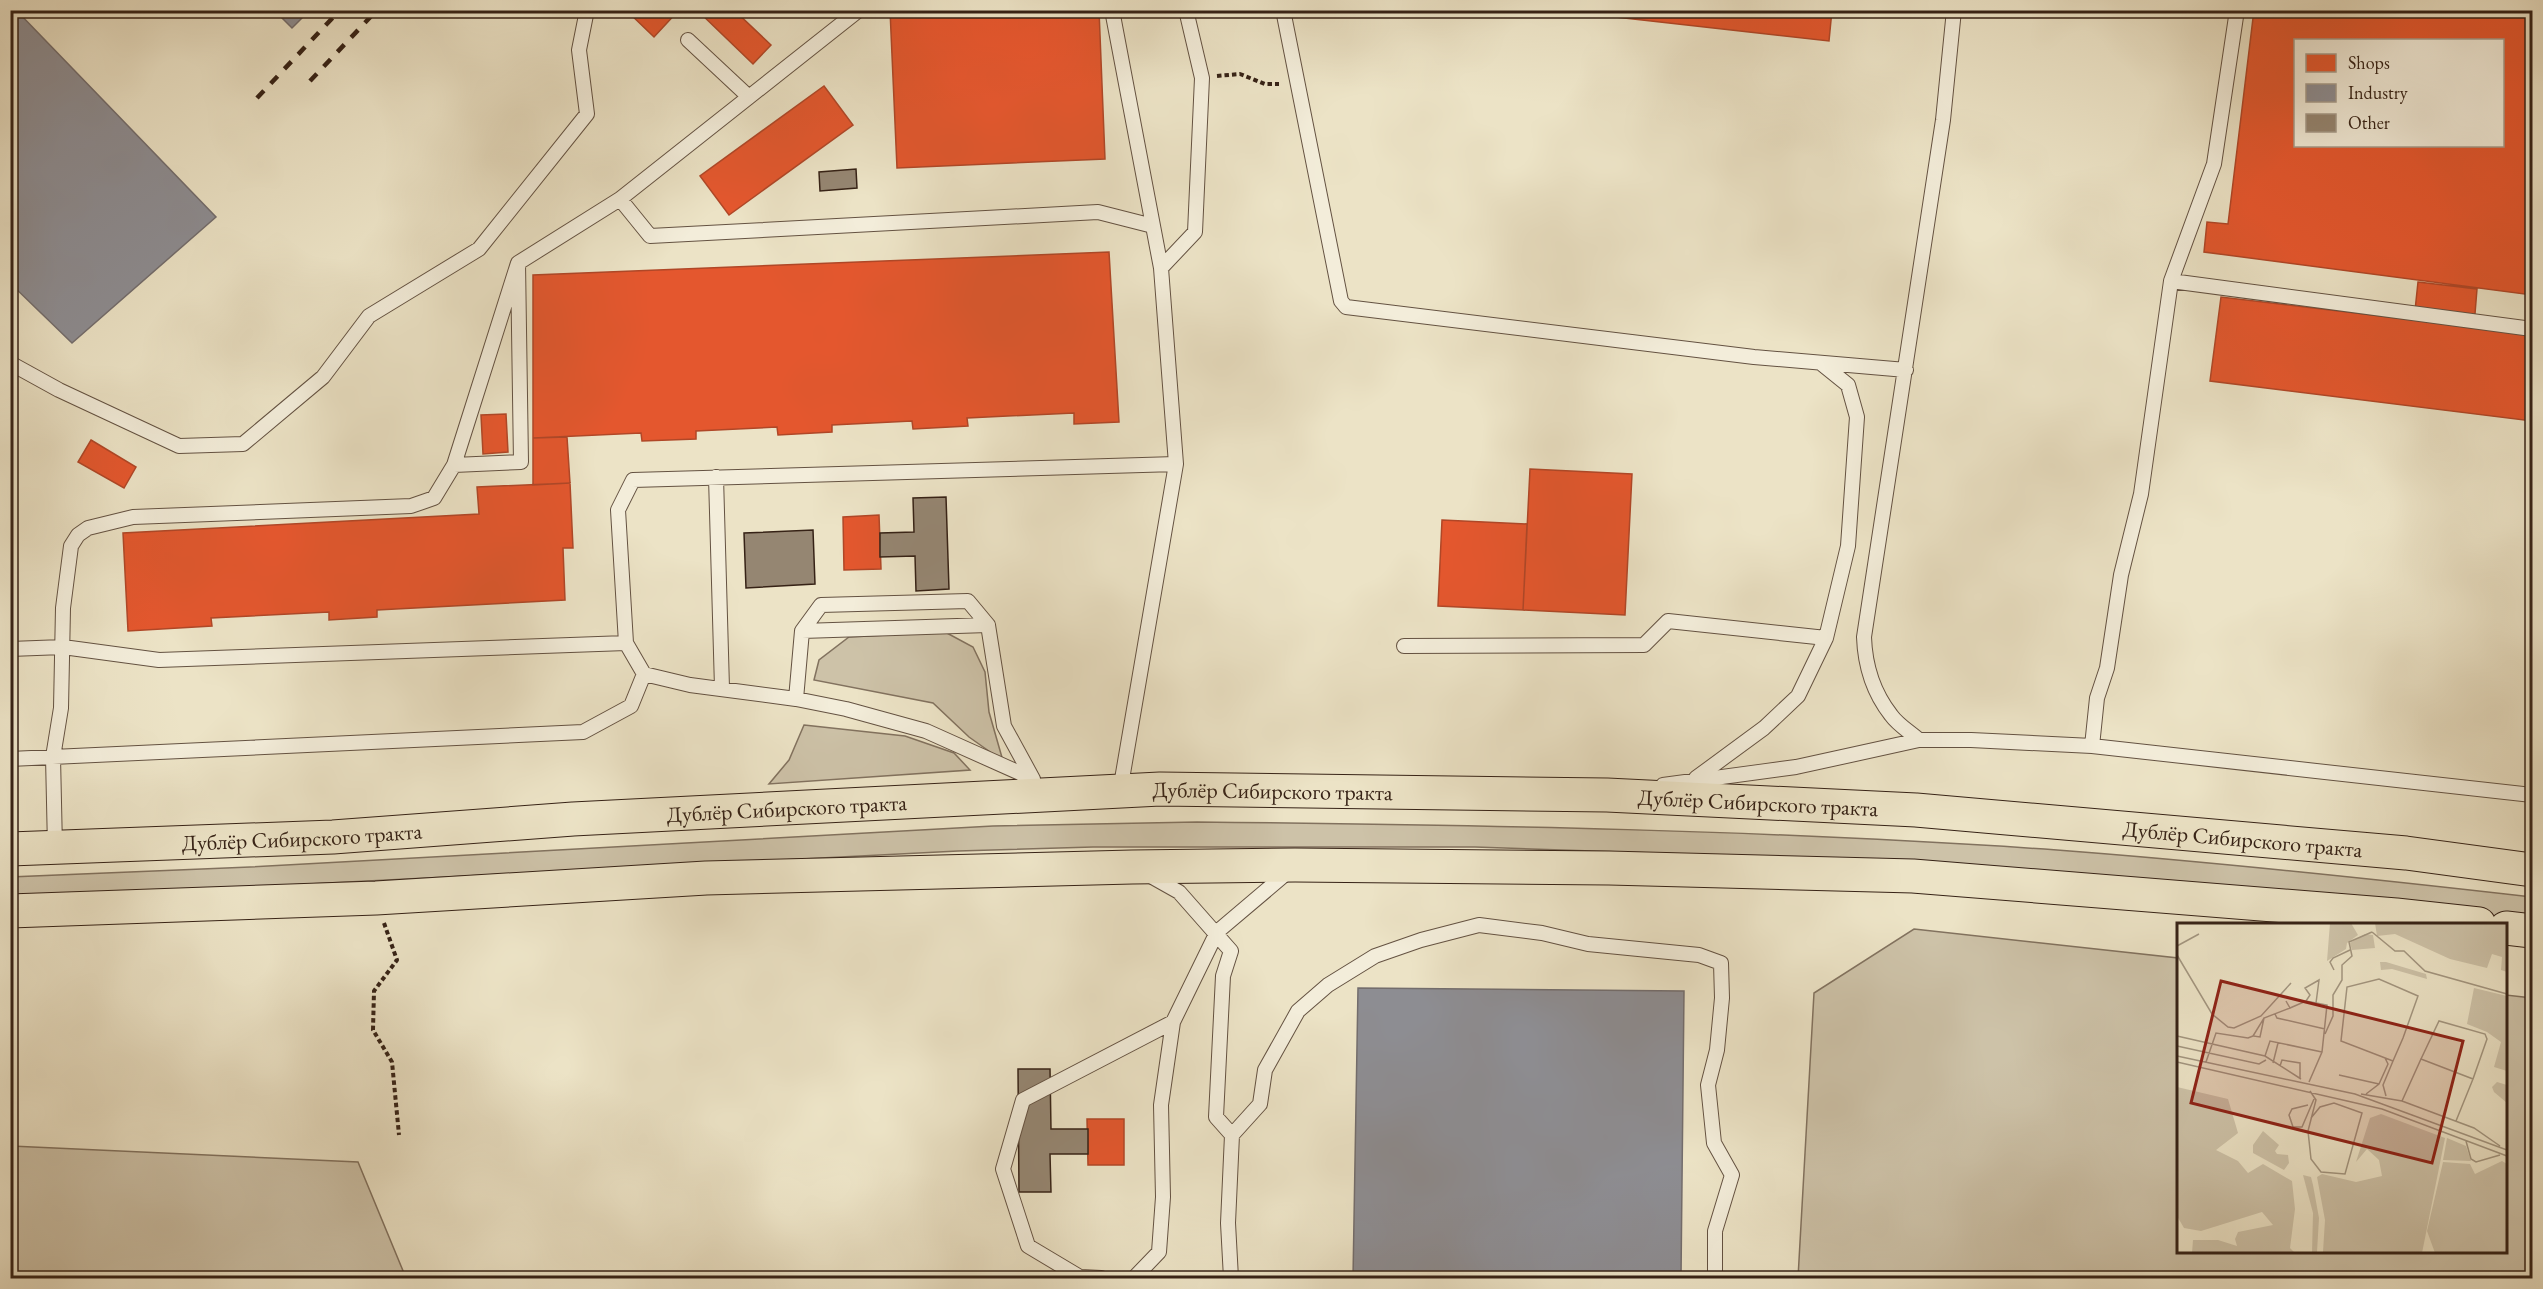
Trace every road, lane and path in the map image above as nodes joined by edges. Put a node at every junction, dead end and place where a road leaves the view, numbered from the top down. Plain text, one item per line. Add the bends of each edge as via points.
1 (587, 10) edge
2 (860, 10) edge
3 (1112, 10) edge
4 (1186, 10) edge
5 (1283, 10) edge
6 (1954, 10) edge
7 (2237, 10) edge
8 (688, 39) dead end
9 (1202, 78) junction
10 (1298, 83) junction
11 (749, 97) junction
12 (620, 199) junction
13 (1153, 226) junction
14 (518, 263) junction
15 (1161, 268) junction
16 (2170, 281) junction
17 (2532, 329) edge
18 (10, 363) edge
19 (1822, 364) junction
20 (1906, 370) junction
21 (1176, 464) junction
22 (454, 465) junction
23 (716, 477) junction
24 (988, 625) junction
25 (802, 632) junction
26 (1826, 638) junction
27 (626, 643) junction
28 (1404, 646) dead end
29 (63, 647) junction
30 (10, 649) edge
31 (644, 674) junction
32 (722, 688) junction
33 (796, 699) junction
34 (1919, 740) junction
35 (2092, 746) junction
36 (53, 757) junction
37 (10, 759) edge
38 (1031, 778) junction
39 (1694, 780) junction
40 (1120, 790) junction
41 (1074, 794) junction
42 (1607, 795) junction
43 (2532, 795) edge
44 (55, 848) junction
45 (10, 849) edge
46 (1296, 865) junction
47 (1132, 867) junction
48 (2532, 870) edge
49 (375, 898) junction
50 (10, 911) edge
51 (2470, 923) edge
52 (2507, 928) edge
53 (2532, 931) edge
54 (1217, 932) junction
55 (1173, 1022) junction
56 (399, 1135) dead end
57 (1232, 1135) junction
58 (1101, 1278) edge
59 (1134, 1278) edge
60 (1231, 1278) edge
61 (1715, 1278) edge

1 - 18 lane via 579,50 587,114 530,187 479,249 369,316 323,377 243,444 179,446
2 - 11 lane
3 - 13 lane
4 - 9 lane
5 - 10 lane
6 - 20 lane via 1943,120
7 - 16 lane via 2214,164
8 - 11 lane
9 - 10 path via 1240,74 1265,84
9 - 15 lane via 1195,232
10 - 19 lane via 1341,301 1346,307
11 - 12 lane
12 - 13 lane via 650,236 1098,212
12 - 14 lane
13 - 15 lane
14 - 22 lane
14 - 22 lane via 521,462
15 - 21 lane
16 - 17 lane
16 - 35 lane via 2141,494 2121,575 2107,669 2097,698
19 - 20 lane
19 - 26 lane via 1848,384 1857,417 1848,546
20 - 34 lane via 1864,637 1865,663 1874,686 1891,716
21 - 23 lane
21 - 40 lane
22 - 29 lane via 434,498 411,506 133,518 88,528 71,546 63,608
23 - 27 lane via 633,480 618,510
23 - 32 lane
24 - 25 lane
24 - 25 lane via 968,601 821,605
24 - 38 lane via 1004,726
25 - 33 lane
26 - 28 lane via 1668,621 1644,645
26 - 39 lane via 1798,696 1764,728
27 - 29 lane via 159,660
27 - 31 lane
29 - 30 lane
29 - 36 lane via 61,708
31 - 32 lane
31 - 36 lane via 631,706 584,732
32 - 33 lane
33 - 38 lane via 926,731
34 - 35 lane
34 - 39 lane via 1796,767
35 - 43 lane
36 - 37 lane
36 - 44 lane
38 - 41 lane
39 - 42 lane
40 - 41 main road, Дублёр Сибирского тракта
40 - 42 main road, Дублёр Сибирского тракта
41 - 44 main road, Дублёр Сибирского тракта via 573,819 333,837
42 - 48 main road, Дублёр Сибирского тракта via 1916,810 2406,853
44 - 45 main road, Дублёр Сибирского тракта
46 - 47 main road
46 - 51 main road via 1913,876
46 - 54 lane
47 - 49 main road via 706,878
47 - 54 lane via 1179,892
49 - 50 main road
49 - 56 path via 397,960 374,991 373,1030 392,1062
52 - 53 main road
54 - 55 lane
54 - 57 lane via 1231,951 1223,976 1216,1118
55 - 58 lane via 1023,1100 1003,1169 1028,1246 1080,1277
55 - 59 lane via 1161,1105 1163,1197 1159,1252
57 - 60 lane via 1228,1222
57 - 61 lane via 1260,1104 1265,1070 1298,1011 1328,985 1375,956 1479,925 1588,944 1700,955 1721,963 1717,1050 1708,1085 1714,1143 1732,1175 1715,1231

